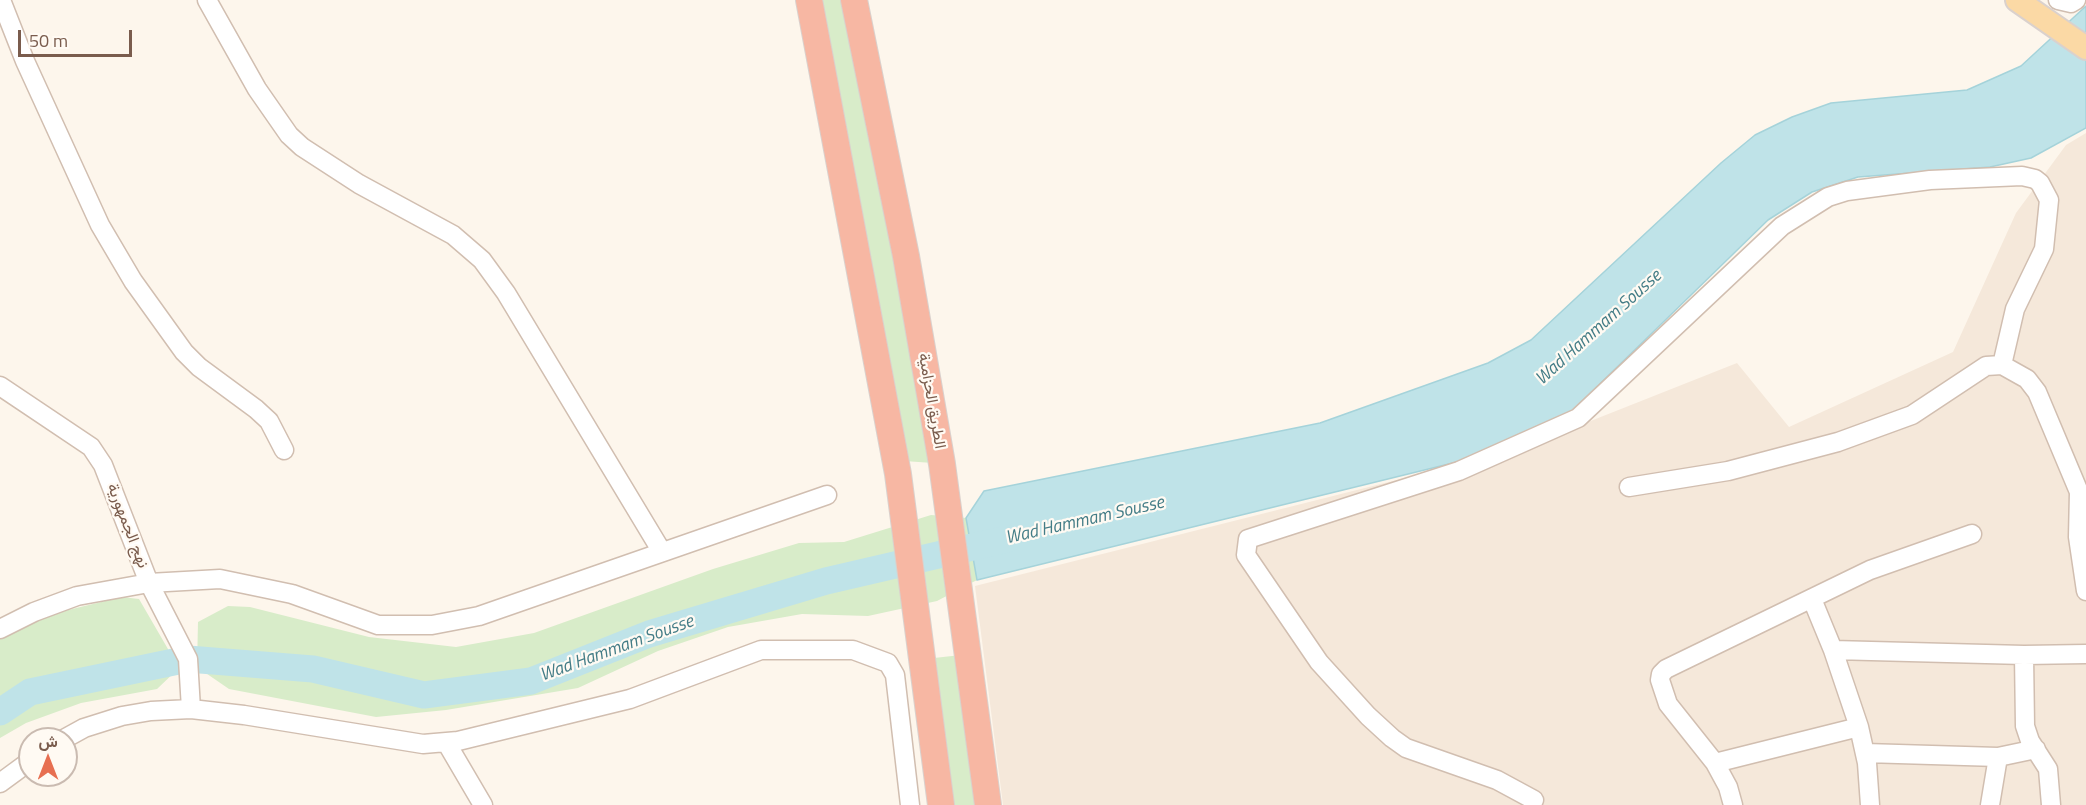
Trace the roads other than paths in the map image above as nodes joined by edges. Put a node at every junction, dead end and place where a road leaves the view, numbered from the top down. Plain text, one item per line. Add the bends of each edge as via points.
1 (1, 0) edge
2 (207, 0) edge
3 (809, 0) edge
4 (854, 0) edge
5 (2017, 0) edge
6 (2058, 0) edge
7 (2076, 0) edge
8 (2086, 48) edge
9 (2002, 365) junction
10 (0, 386) edge
11 (284, 450) dead end
12 (1629, 487) dead end
13 (2082, 488) edge
14 (827, 495) dead end
15 (1972, 534) dead end
16 (662, 552) junction
17 (149, 583) junction
18 (2086, 591) edge
19 (1812, 599) junction
20 (0, 629) edge
21 (1833, 650) junction
22 (2086, 654) edge
23 (2024, 655) junction
24 (191, 709) junction
25 (1859, 728) junction
26 (78, 731) edge
27 (446, 742) junction
28 (2036, 749) junction
29 (1865, 753) junction
30 (1998, 757) junction
31 (1715, 763) junction
32 (18, 770) edge
33 (0, 783) edge
34 (1536, 803) edge
35 (483, 805) edge
36 (910, 805) edge
37 (941, 805) edge
38 (988, 805) edge
39 (1733, 805) edge
40 (1870, 805) edge
41 (1990, 805) edge
42 (2051, 805) edge

1 - 11 street via 100,225 133,281 184,352 269,421
2 - 16 street via 257,89 289,135 359,184 453,235 482,260 506,293
3 - 37 highway via 898,474
4 - 38 highway, الطريق الحزامية via 906,256 942,464
5 - 8 main road
6 - 7 street
9 - 12 street via 1986,366 1912,415 1838,442 1728,471
9 - 13 street via 2027,379 2037,392
9 - 34 street via 2014,309 2044,249 2049,200 2040,183 2012,177 1930,180 1847,191 1828,197 1782,226 1578,418 1459,471 1248,539 1246,555 1320,662 1368,716 1406,748 1497,780
10 - 17 street, نهج الجمهورية via 91,447 110,480
13 - 18 street via 2078,537
14 - 16 street
15 - 19 street via 1870,570
16 - 17 street via 478,616 432,625 378,625 292,594 220,579
17 - 20 street via 77,596
17 - 24 street, نهج الجمهورية via 188,659
19 - 21 street
19 - 31 street via 1661,674 1668,704
21 - 23 street
21 - 25 street
22 - 23 street
23 - 28 street via 2023,714
24 - 26 street via 122,716
24 - 27 street via 423,744
25 - 29 street
25 - 31 street
27 - 35 street
27 - 36 street via 630,699 761,650 853,650 888,663 895,675
28 - 30 street
28 - 42 street via 2048,769
29 - 30 street
29 - 40 street
30 - 41 street
31 - 39 street
32 - 33 street

